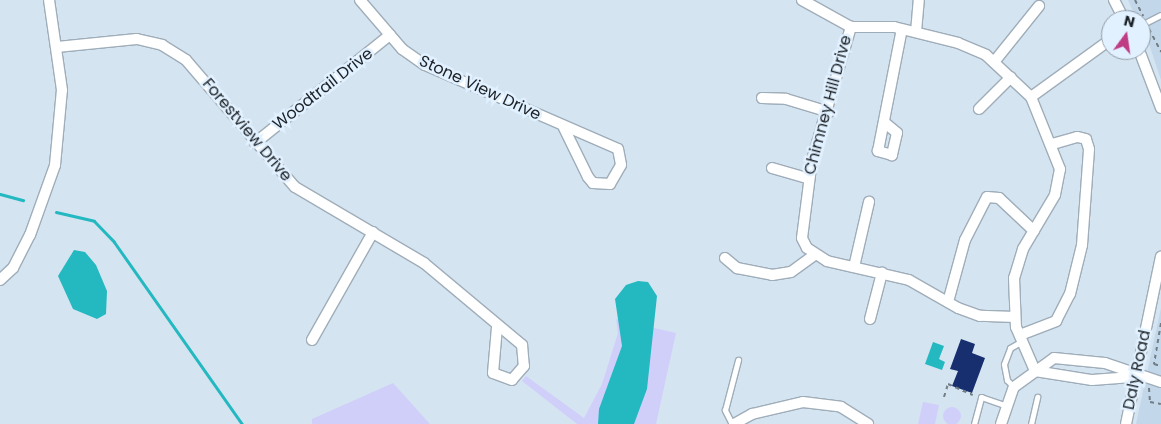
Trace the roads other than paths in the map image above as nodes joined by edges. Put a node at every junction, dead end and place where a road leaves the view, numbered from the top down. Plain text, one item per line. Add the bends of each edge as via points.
1 (49, 0) edge
2 (360, 0) edge
3 (802, 0) edge
4 (919, 0) edge
5 (820, 3) edge
6 (1039, 6) dead end
7 (851, 27) junction
8 (902, 29) junction
9 (916, 32) junction
10 (390, 35) junction
11 (1101, 46) edge
12 (57, 47) junction
13 (1143, 60) edge
14 (994, 62) junction
15 (1011, 77) junction
16 (1031, 97) junction
17 (762, 98) dead end
18 (1161, 105) edge
19 (979, 109) dead end
20 (829, 112) junction
21 (884, 122) dead end
22 (564, 128) junction
23 (254, 143) junction
24 (1053, 144) junction
25 (772, 168) dead end
26 (808, 178) junction
27 (869, 202) dead end
28 (1034, 231) junction
29 (373, 232) junction
30 (813, 256) junction
31 (1161, 257) edge
32 (725, 258) dead end
33 (854, 267) junction
34 (882, 273) junction
35 (0, 280) edge
36 (1158, 284) edge
37 (948, 302) junction
38 (1015, 317) junction
39 (870, 318) dead end
40 (497, 326) junction
41 (1021, 338) junction
42 (312, 340) dead end
43 (1071, 357) junction
44 (738, 360) dead end
45 (1035, 372) junction
46 (1069, 376) junction
47 (1136, 377) junction
48 (1161, 382) edge
49 (1014, 387) junction
50 (1037, 397) dead end
51 (1007, 406) junction
52 (733, 424) edge
53 (868, 424) edge
54 (974, 424) edge
55 (1001, 424) edge
56 (1031, 424) edge
57 (1126, 424) edge

1 - 12 street
2 - 10 street, Stone View Drive
3 - 5 street
4 - 9 street
5 - 7 street
6 - 14 street
7 - 8 street, Chimney Hill Drive via 871,24
7 - 20 street, Chimney Hill Drive via 845,35
8 - 9 street, Chimney Hill Drive
8 - 21 street
9 - 14 street, Chimney Hill Drive via 958,43
10 - 22 street, Stone View Drive via 425,65
10 - 23 street, Woodtrail Drive
11 - 16 street
12 - 23 street, Forestview Drive via 119,38 162,45 205,78
12 - 35 street via 62,90 55,165 30,234 13,268
13 - 18 street
14 - 15 street, Chimney Hill Drive
15 - 16 street, Chimney Hill Drive
15 - 19 street
16 - 24 street, Chimney Hill Drive
17 - 20 street via 786,99
20 - 26 street, Chimney Hill Drive
22 - 22 street, Stone View Drive via 618,149 622,165 610,184 593,183 588,177
23 - 29 street, Forestview Drive via 295,187
24 - 28 street, Chimney Hill Drive via 1060,169 1055,195
24 - 41 street via 1086,139 1089,149 1082,245 1070,294 1056,321
25 - 26 street
26 - 30 street, Chimney Hill Drive via 802,238
27 - 33 street
28 - 37 street via 999,198 987,197 965,240
28 - 38 street, Chimney Hill Drive via 1014,278
29 - 40 street, Forestview Drive via 424,263
29 - 42 street
30 - 32 street via 803,266 772,275 737,268
30 - 33 street
31 - 36 street, Daly Road
33 - 34 street
34 - 37 street via 908,280
34 - 39 street
36 - 47 street, Daly Road
37 - 38 street via 980,316
38 - 41 street, Chimney Hill Drive
40 - 40 street, Forestview Drive via 493,373 512,380 522,373 525,350
41 - 45 street, Chimney Hill Drive
41 - 49 lane via 1005,357 1004,372
43 - 45 street via 1046,360
43 - 46 street
43 - 47 street via 1105,363
44 - 52 lane via 726,410
45 - 46 street
45 - 49 street
46 - 47 street
47 - 48 street
47 - 57 street, Daly Road
49 - 51 street
50 - 56 lane
51 - 54 lane via 980,398
51 - 55 street
52 - 53 street via 752,414 803,402 841,407

